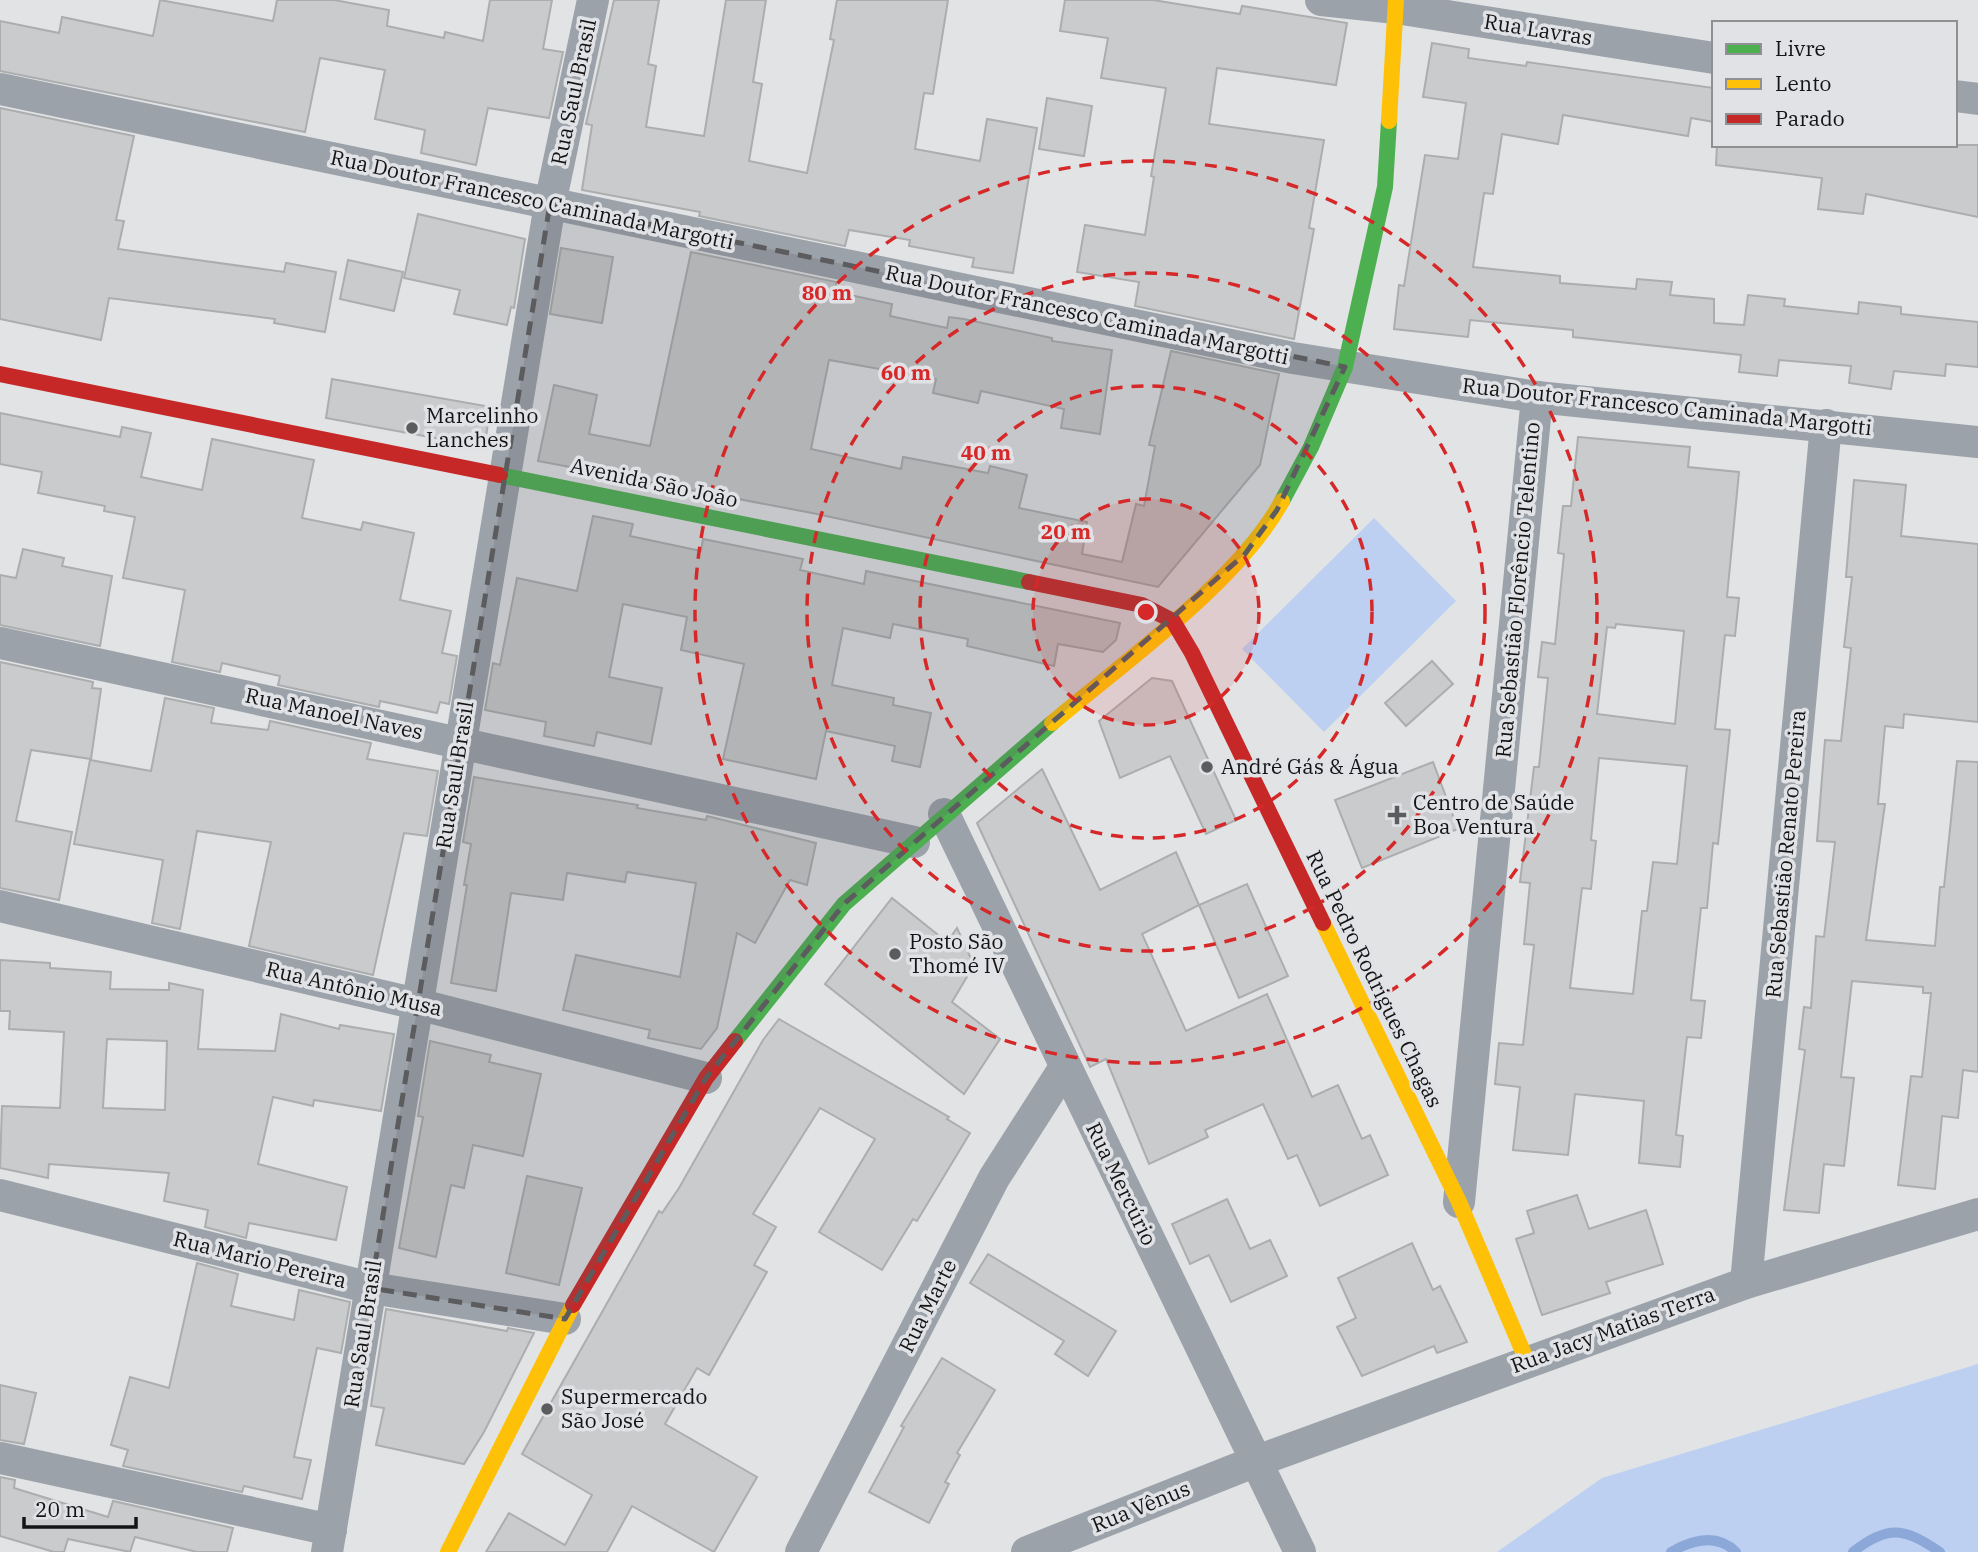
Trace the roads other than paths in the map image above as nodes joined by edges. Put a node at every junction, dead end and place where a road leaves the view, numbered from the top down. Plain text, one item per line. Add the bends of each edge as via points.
1 (593, 0) edge
2 (1321, 0) edge
3 (1396, 4) edge
4 (1712, 58) edge
5 (0, 89) edge
6 (1957, 96) edge
7 (1978, 99) edge
8 (550, 204) junction
9 (1345, 366) junction
10 (0, 374) edge
11 (1536, 397) junction
12 (1826, 425) junction
13 (1978, 442) edge
14 (505, 474) junction
15 (1173, 621) junction
16 (0, 643) edge
17 (461, 741) junction
18 (944, 814) junction
19 (914, 842) junction
20 (0, 906) edge
21 (417, 1004) junction
22 (1065, 1067) junction
23 (706, 1078) junction
24 (0, 1195) edge
25 (1459, 1202) junction
26 (1978, 1214) edge
27 (1746, 1283) junction
28 (371, 1288) junction
29 (565, 1319) junction
30 (1527, 1361) junction
31 (0, 1458) edge
32 (1254, 1462) junction
33 (329, 1541) edge
34 (448, 1552) edge
35 (801, 1552) edge
36 (1027, 1552) edge
37 (1300, 1552) edge

1 - 8 street, Rua Saul Brasil
2 - 3 street, Rua Lavras
3 - 4 street, Rua Lavras
3 - 9 street via 1385,187
5 - 8 street, Rua Doutor Francesco Caminada Margotti
6 - 7 street
8 - 9 street, Rua Doutor Francesco Caminada Margotti
8 - 14 street, Rua Saul Brasil
9 - 11 street, Rua Doutor Francesco Caminada Margotti
9 - 15 street via 1311,447 1277,510 1245,554
10 - 14 street, Avenida São João
11 - 12 street, Rua Doutor Francesco Caminada Margotti
11 - 25 street, Rua Sebastião Florêncio Telentino
12 - 13 street, Rua Doutor Francesco Caminada Margotti
12 - 27 street, Rua Sebastião Renato Pereira
14 - 15 street, Avenida São João via 1142,605
14 - 17 street, Rua Saul Brasil
15 - 18 street
15 - 25 street, Rua Pedro Rodrigues Chagas
16 - 17 street, Rua Manoel Naves
17 - 19 street, Rua Manoel Naves
17 - 21 street, Rua Saul Brasil
18 - 19 street
18 - 22 street, Rua Mercúrio
19 - 23 street via 844,904
20 - 21 street, Rua Antônio Musa
21 - 23 street, Rua Antônio Musa
21 - 28 street, Rua Saul Brasil
22 - 32 street, Rua Mercúrio
22 - 35 street, Rua Marte via 994,1178
23 - 29 street
24 - 28 street, Rua Mario Pereira
25 - 30 street, Rua Pedro Rodrigues Chagas
26 - 27 street, Rua Jacy Matias Terra
27 - 30 street, Rua Jacy Matias Terra
28 - 29 street, Rua Mario Pereira
28 - 33 street, Rua Saul Brasil
29 - 34 street
30 - 32 street, Rua Jacy Matias Terra
31 - 33 street
32 - 36 street, Rua Vênus
32 - 37 street, Rua Mercúrio

